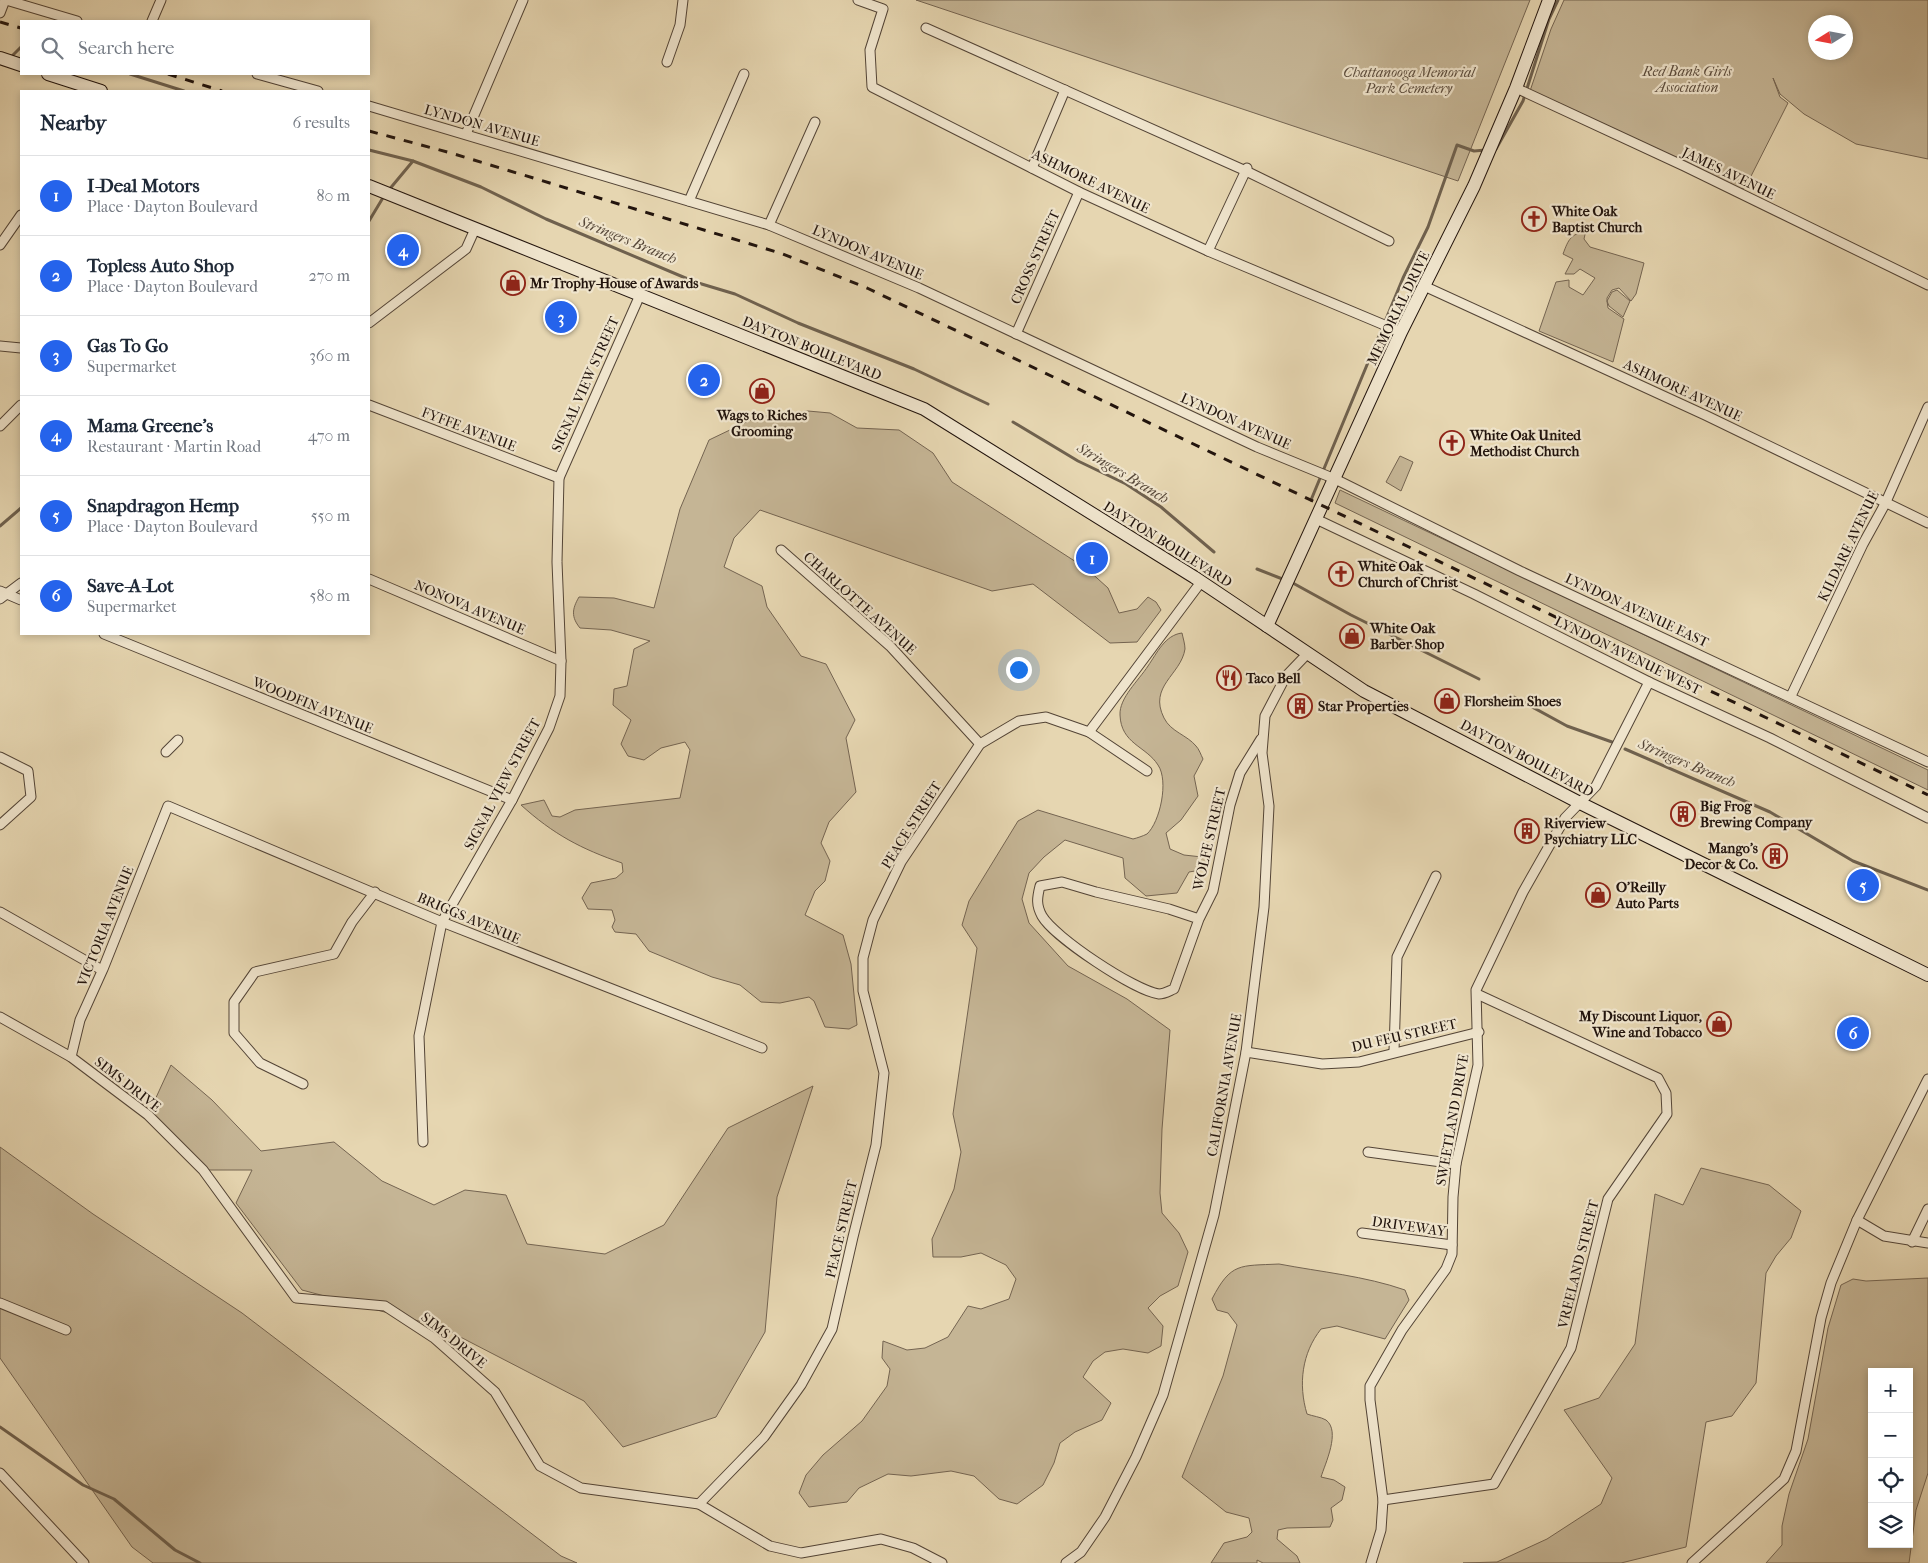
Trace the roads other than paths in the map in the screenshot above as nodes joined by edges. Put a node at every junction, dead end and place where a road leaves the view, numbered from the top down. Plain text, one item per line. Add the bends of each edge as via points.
1 (6, 0) edge
2 (161, 0) edge
3 (523, 0) edge
4 (683, 0) edge
5 (858, 0) edge
6 (1549, 0) edge
7 (0, 13) edge
8 (74, 20) edge
9 (152, 20) edge
10 (926, 28) dead end
11 (0, 58) edge
12 (667, 62) dead end
13 (20, 65) edge
14 (744, 74) dead end
15 (51, 75) edge
16 (261, 75) edge
17 (1516, 88) junction
18 (93, 90) edge
19 (314, 90) edge
20 (1066, 90) junction
21 (370, 106) edge
22 (815, 122) dead end
23 (466, 134) junction
24 (1032, 168) junction
25 (1246, 169) junction
26 (370, 186) edge
27 (1080, 192) junction
28 (689, 201) junction
29 (20, 216) edge
30 (769, 225) junction
31 (475, 229) junction
32 (1389, 240) dead end
33 (0, 245) edge
34 (1208, 251) junction
35 (1928, 285) edge
36 (1424, 286) junction
37 (640, 296) junction
38 (370, 322) edge
39 (1402, 332) junction
40 (1016, 334) junction
41 (0, 346) edge
42 (20, 348) edge
43 (370, 405) edge
44 (20, 406) edge
45 (1928, 407) edge
46 (0, 426) edge
47 (559, 478) junction
48 (1335, 479) junction
49 (1885, 504) junction
50 (1316, 519) junction
51 (1928, 523) edge
52 (781, 550) dead end
53 (370, 579) edge
54 (1201, 582) junction
55 (20, 584) edge
56 (2, 595) edge
57 (20, 600) edge
58 (1267, 626) junction
59 (106, 635) edge
60 (1308, 653) junction
61 (561, 660) junction
62 (1649, 682) junction
63 (1791, 696) junction
64 (1089, 732) junction
65 (178, 740) dead end
66 (1261, 740) junction
67 (980, 744) junction
68 (166, 752) dead end
69 (0, 757) edge
70 (1928, 762) edge
71 (1147, 772) dead end
72 (512, 800) junction
73 (1580, 804) junction
74 (168, 806) joint
75 (1928, 818) edge
76 (0, 824) edge
77 (1436, 876) dead end
78 (375, 892) junction
79 (0, 912) edge
80 (1199, 919) junction
81 (442, 922) junction
82 (102, 970) junction
83 (1928, 975) edge
84 (1477, 994) junction
85 (0, 1017) edge
86 (1479, 1032) junction
87 (762, 1048) dead end
88 (1394, 1051) junction
89 (1246, 1052) junction
90 (71, 1057) junction
91 (1928, 1078) edge
92 (302, 1084) dead end
93 (424, 1142) dead end
94 (1368, 1152) dead end
95 (1456, 1164) junction
96 (1928, 1209) edge
97 (1858, 1220) junction
98 (1362, 1233) dead end
99 (1912, 1242) junction
100 (1928, 1243) edge
101 (1452, 1245) junction
102 (0, 1303) edge
103 (66, 1330) dead end
104 (0, 1473) edge
105 (1383, 1500) junction
106 (699, 1504) junction
107 (84, 1563) edge
108 (942, 1563) edge
109 (1066, 1563) edge
110 (1371, 1563) edge
111 (1692, 1563) edge

1 - 7 street
1 - 8 street
2 - 9 street
3 - 23 street
4 - 12 street via 680,25
5 - 24 street, ASHMORE AVENUE via 883,9 870,50 872,86
6 - 17 main road, MEMORIAL DRIVE
10 - 20 street
11 - 13 main road
14 - 28 street
15 - 18 main road
16 - 19 street
17 - 35 street, JAMES AVENUE
17 - 36 main road, MEMORIAL DRIVE via 1474,186
20 - 24 street
20 - 25 street
21 - 23 street, LYNDON AVENUE
22 - 30 street
23 - 28 street, LYNDON AVENUE
24 - 27 street, ASHMORE AVENUE
25 - 32 street
25 - 34 street
26 - 31 main road, DAYTON BOULEVARD
27 - 34 street, ASHMORE AVENUE
27 - 40 street, CROSS STREET
28 - 30 street, LYNDON AVENUE
29 - 33 street
30 - 40 street, LYNDON AVENUE via 919,288
31 - 37 main road, DAYTON BOULEVARD
31 - 38 street via 466,249
34 - 39 street, ASHMORE AVENUE
36 - 39 main road, MEMORIAL DRIVE
36 - 49 street, ASHMORE AVENUE via 1714,419
37 - 47 street, SIGNAL VIEW STREET
37 - 54 main road, DAYTON BOULEVARD via 924,409
39 - 48 main road, MEMORIAL DRIVE
40 - 48 street, LYNDON AVENUE via 1257,447
41 - 42 street
43 - 47 street, FYFFE AVENUE
44 - 46 street
45 - 49 street, KILDARE AVENUE
47 - 61 street, SIGNAL VIEW STREET via 557,562
48 - 50 main road, MEMORIAL DRIVE
48 - 63 street, LYNDON AVENUE EAST via 1520,571
49 - 51 street, ASHMORE AVENUE
49 - 63 street, KILDARE AVENUE
50 - 58 main road, MEMORIAL DRIVE
50 - 62 street, LYNDON AVENUE WEST
52 - 67 street, CHARLOTTE AVENUE via 890,646
53 - 61 street, NONOVA AVENUE
54 - 58 main road, DAYTON BOULEVARD
54 - 64 street
55 - 56 street
56 - 57 street
58 - 60 main road, DAYTON BOULEVARD
59 - 72 street, WOODFIN AVENUE
60 - 66 street, CALIFORNIA AVENUE via 1286,676 1277,692 1265,716
60 - 73 main road, DAYTON BOULEVARD via 1364,691
61 - 72 street, SIGNAL VIEW STREET via 560,696 548,728
62 - 73 street via 1596,786
62 - 75 street, LYNDON AVENUE WEST via 1770,738
63 - 70 street, LYNDON AVENUE EAST
64 - 67 street, PEACE STREET via 1046,717 1018,721
64 - 71 street, PEACE STREET
65 - 68 street
66 - 80 street, WOLFE STREET via 1240,773 1213,891
66 - 89 street, CALIFORNIA AVENUE via 1269,806 1268,860
67 - 106 street, PEACE STREET via 901,862 873,920 863,958 863,991 884,1073 876,1145 832,1329 801,1385 764,1438
69 - 76 street via 28,770 32,797
72 - 81 street, SIGNAL VIEW STREET
73 - 83 main road, DAYTON BOULEVARD
73 - 84 street, SWEETLAND DRIVE via 1565,818 1520,898 1476,990
74 - 78 street, BRIGGS AVENUE
74 - 82 street, VICTORIA AVENUE
77 - 88 street via 1397,957
78 - 81 street, BRIGGS AVENUE
78 - 92 street via 352,922 334,954 255,972 234,1002 234,1033 260,1063
79 - 82 street
80 - 80 street, WOLFE STREET via 1062,882 1040,886 1036,903 1043,917 1094,962 1146,990 1161,994 1174,989
81 - 87 street, BRIGGS AVENUE
81 - 93 street, SIGNAL VIEW STREET via 419,1036
82 - 90 street, VICTORIA AVENUE via 80,1020
84 - 86 street, SWEETLAND DRIVE
84 - 105 street, VREELAND STREET via 1658,1078 1666,1093 1667,1114 1608,1198 1571,1348 1494,1484
85 - 90 street, SIMS DRIVE
86 - 88 street, DU FEU STREET
86 - 95 street, SWEETLAND DRIVE via 1478,1065
88 - 89 street, DU FEU STREET via 1359,1062 1322,1064
89 - 109 street, CALIFORNIA AVENUE via 1214,1215 1163,1395 1105,1517 1081,1552
90 - 106 street, SIMS DRIVE via 148,1115 203,1170 296,1298 385,1306 434,1338 495,1392 540,1466 581,1488
91 - 97 street
94 - 95 street
95 - 101 street, SWEETLAND DRIVE
96 - 99 street
97 - 99 street via 1884,1236
97 - 111 street via 1831,1283 1821,1318 1796,1451 1784,1479
98 - 101 street, DRIVEWAY
99 - 100 street
101 - 105 street, SWEETLAND DRIVE via 1446,1269 1402,1330 1370,1386
102 - 103 street
104 - 107 street
105 - 110 street, SWEETLAND DRIVE via 1381,1530
106 - 108 street, SIMS DRIVE via 770,1546 801,1553 881,1539 913,1548

